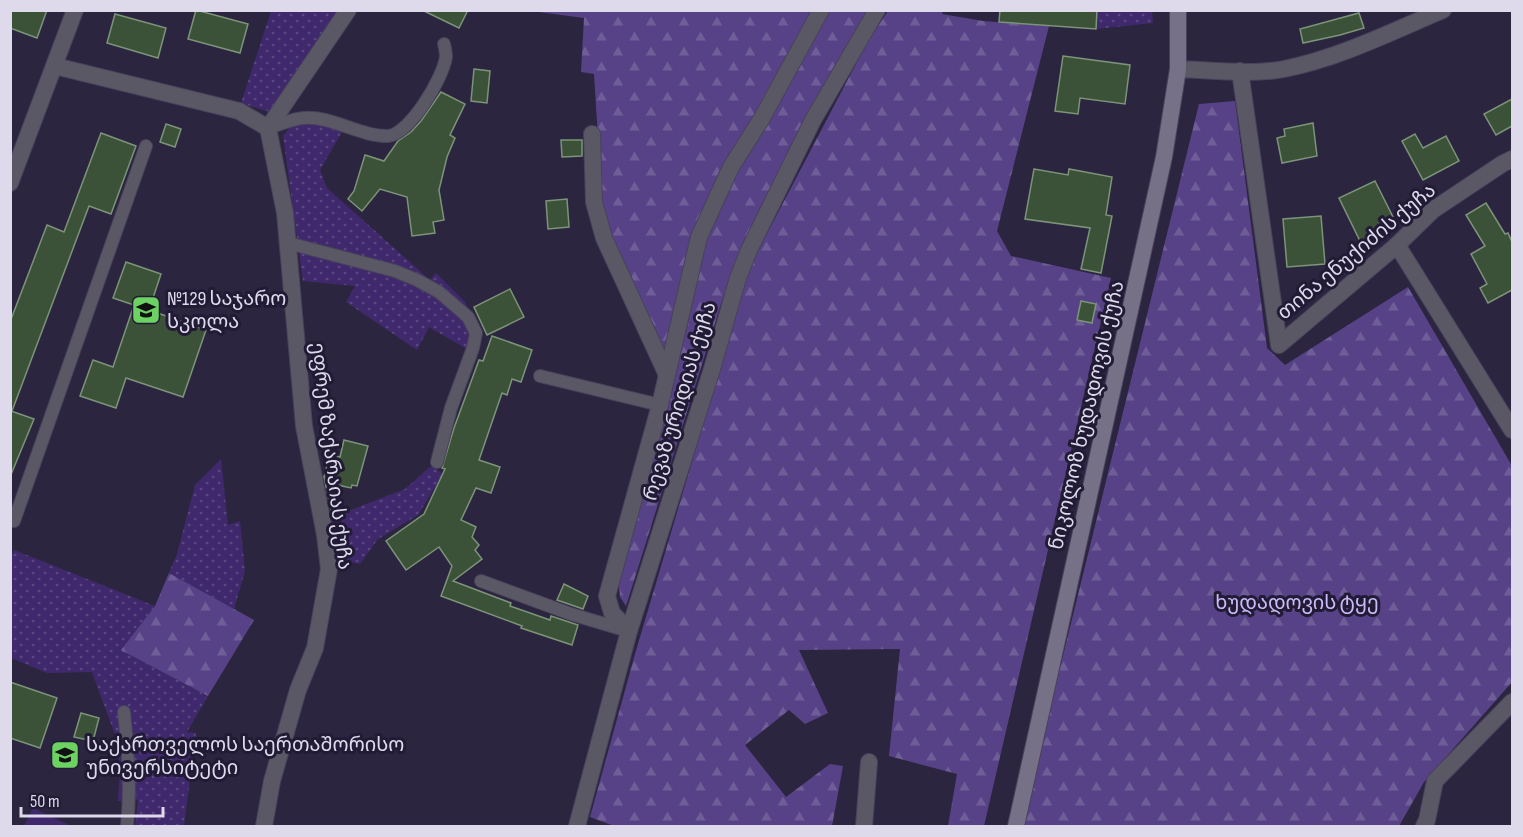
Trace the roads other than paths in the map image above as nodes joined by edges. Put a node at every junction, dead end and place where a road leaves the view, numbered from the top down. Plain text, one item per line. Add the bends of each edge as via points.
1 (75, 10) edge
2 (348, 10) edge
3 (820, 10) edge
4 (877, 10) edge
5 (1178, 10) edge
6 (1443, 10) edge
7 (444, 44) dead end
8 (55, 66) junction
9 (1178, 69) junction
10 (1240, 71) junction
11 (268, 128) junction
12 (592, 134) dead end
13 (146, 146) dead end
14 (1512, 159) edge
15 (10, 183) edge
16 (288, 243) junction
17 (1396, 245) junction
18 (667, 375) junction
19 (540, 376) dead end
20 (660, 405) junction
21 (1512, 430) edge
22 (437, 462) dead end
23 (10, 519) edge
24 (481, 581) dead end
25 (629, 631) junction
26 (1512, 702) edge
27 (123, 712) dead end
28 (869, 762) dead end
29 (1428, 824) edge
30 (127, 826) edge
31 (264, 826) edge
32 (577, 826) edge
33 (864, 826) edge
34 (1016, 826) edge

1 - 8 street
2 - 11 street
3 - 18 street via 731,167 699,237
4 - 25 street, რევაზ ურიდიას ქუჩა via 813,120 749,250
5 - 9 main road, ნიკოლოზ ხუდადოვის ქუჩა
6 - 10 street via 1343,52 1282,69
7 - 11 lane via 446,57 429,99 395,134 380,135 303,118
8 - 11 street via 238,111
8 - 15 street
9 - 10 street
9 - 34 main road, ნიკოლოზ ხუდადოვის ქუჩა via 1146,246
10 - 17 street, თინა ენუქიძის ქუჩა via 1279,345
11 - 16 street, ეფრემ ზაქარაიას ქუჩა
12 - 18 street via 594,202 604,238
13 - 23 lane via 14,521
14 - 17 street, თინა ენუქიძის ქუჩა via 1433,210
16 - 22 lane via 417,279 468,317 476,333 474,348 451,408
16 - 31 street, ეფრემ ზაქარაიას ქუჩა via 304,426 328,569 315,648 298,690 272,781
17 - 21 street
18 - 20 street
19 - 20 lane
20 - 25 street via 607,596 612,613
24 - 25 lane
25 - 32 street, რევაზ ურიდიას ქუჩა
26 - 29 street via 1435,780
27 - 30 lane via 129,758
28 - 33 street

